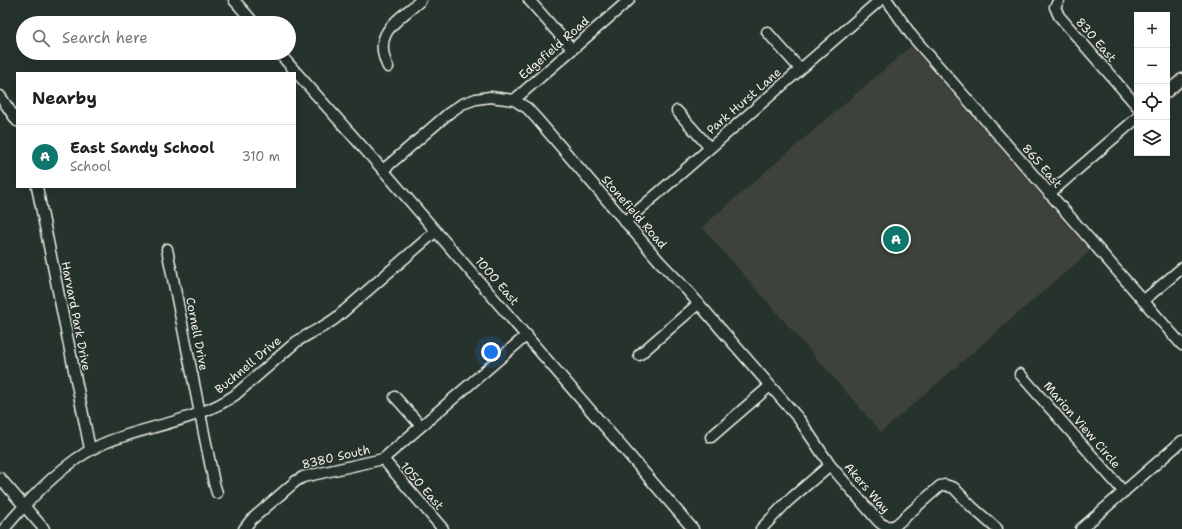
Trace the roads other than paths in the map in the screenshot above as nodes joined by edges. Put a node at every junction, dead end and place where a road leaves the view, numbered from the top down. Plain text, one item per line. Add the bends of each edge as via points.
1 (234, 0) edge
2 (421, 0) edge
3 (529, 0) edge
4 (629, 0) edge
5 (880, 0) edge
6 (886, 0) edge
7 (1057, 3) edge
8 (248, 16) edge
9 (767, 32) dead end
10 (572, 50) junction
11 (286, 60) edge
12 (388, 67) dead end
13 (800, 69) junction
14 (1182, 79) edge
15 (1170, 89) edge
16 (0, 97) edge
17 (514, 100) junction
18 (1134, 103) edge
19 (677, 110) dead end
20 (16, 120) edge
21 (1135, 120) edge
22 (710, 148) junction
23 (383, 170) junction
24 (37, 188) edge
25 (1049, 194) junction
26 (625, 222) junction
27 (436, 231) junction
28 (167, 249) dead end
29 (1182, 268) edge
30 (1143, 301) junction
31 (698, 304) junction
32 (527, 335) junction
33 (1182, 345) edge
34 (639, 355) dead end
35 (1020, 374) dead end
36 (770, 386) junction
37 (395, 397) dead end
38 (199, 413) junction
39 (421, 426) junction
40 (711, 437) dead end
41 (1182, 441) edge
42 (90, 450) junction
43 (383, 459) junction
44 (830, 465) junction
45 (0, 478) edge
46 (1124, 492) junction
47 (217, 493) dead end
48 (24, 505) junction
49 (4, 529) edge
50 (44, 529) edge
51 (244, 529) edge
52 (443, 529) edge
53 (693, 529) edge
54 (762, 529) edge
55 (997, 529) edge
56 (1081, 529) edge

1 - 8 street
2 - 12 street via 390,27 385,35 382,51
3 - 10 street
4 - 10 street, Edgefield Road
5 - 13 street, Park Hurst Lane
6 - 25 street, 865 East via 912,36
7 - 18 street, 830 East via 1062,20
9 - 13 street
10 - 17 street, Edgefield Road
11 - 23 street, 1000 East
13 - 22 street, Park Hurst Lane
14 - 15 street
16 - 20 street
17 - 23 street, Stonefield Road via 490,97 462,104
17 - 26 street, Stonefield Road via 527,108
19 - 22 street
21 - 25 street
22 - 26 street, Park Hurst Lane
23 - 27 street, 1000 East
24 - 42 street, Harvard Park Drive
25 - 30 street, 865 East
26 - 31 street, Stonefield Road
27 - 32 street, 1000 East
27 - 38 street, Buchnell Drive via 327,325 296,342 225,403
28 - 38 street, Cornell Drive
29 - 30 street
30 - 33 street, 865 East
31 - 34 street
31 - 36 street, Stonefield Road
32 - 39 street
32 - 53 street, 1000 East
35 - 46 street, Marion View Circle
36 - 40 street
36 - 44 street, Stonefield Road via 799,419
37 - 39 street
38 - 42 street, Buchnell Drive via 108,441
38 - 47 street, Cornell Drive
39 - 43 street
41 - 46 street
42 - 48 street, Buchnell Drive via 72,462
43 - 51 street, 8380 South via 303,477
43 - 52 street, 1050 East
44 - 54 street via 788,501
44 - 55 street, Akers Way via 878,521 886,526 896,525 940,486 945,485 954,488
45 - 48 street
46 - 56 street
48 - 49 street, Buchnell Drive
48 - 50 street

